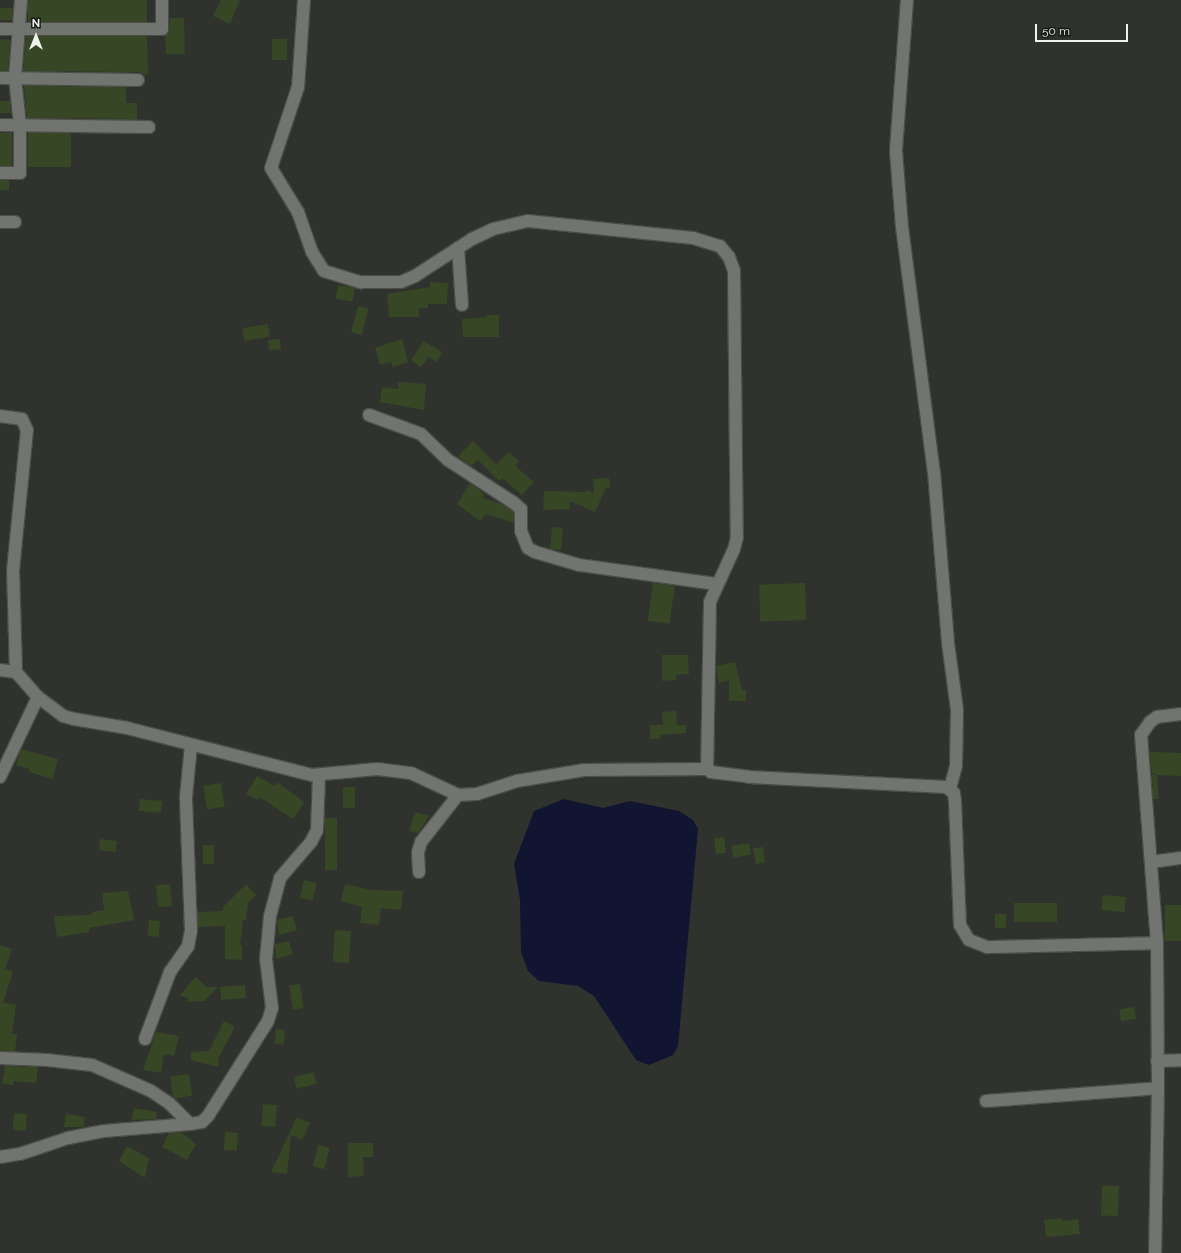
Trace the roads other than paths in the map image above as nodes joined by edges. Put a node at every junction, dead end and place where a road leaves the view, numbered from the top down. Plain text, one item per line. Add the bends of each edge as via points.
1 (21, 0) edge
2 (162, 0) edge
3 (304, 0) edge
4 (907, 0) edge
5 (0, 28) edge
6 (19, 28) junction
7 (0, 78) edge
8 (15, 78) junction
9 (138, 80) dead end
10 (20, 124) junction
11 (0, 125) edge
12 (149, 127) dead end
13 (0, 173) edge
14 (0, 222) edge
15 (15, 222) dead end
16 (458, 248) junction
17 (462, 305) dead end
18 (370, 415) dead end
19 (0, 416) edge
20 (716, 584) junction
21 (0, 670) edge
22 (16, 672) junction
23 (38, 697) junction
24 (1181, 714) edge
25 (191, 745) junction
26 (707, 769) junction
27 (320, 776) junction
28 (0, 777) edge
29 (950, 789) junction
30 (458, 795) junction
31 (1181, 858) edge
32 (1151, 862) junction
33 (419, 872) dead end
34 (1156, 943) junction
35 (145, 1039) dead end
36 (0, 1058) edge
37 (1181, 1060) edge
38 (1157, 1061) junction
39 (1158, 1088) junction
40 (986, 1101) dead end
41 (190, 1124) junction
42 (0, 1157) edge
43 (1155, 1253) edge

1 - 6 street
2 - 6 street via 162,29
3 - 16 street via 298,87 272,157 271,168 298,212 317,262 324,271 347,279 381,283 401,282 415,276
4 - 29 street via 896,151 902,227 934,472 948,643 958,710 956,766
5 - 6 street
6 - 8 street
7 - 8 street
8 - 9 street
8 - 10 street
10 - 11 street
10 - 12 street
10 - 13 street via 20,173
14 - 15 street
16 - 17 street
16 - 20 street via 493,229 528,221 693,238 720,246 729,257 734,271 737,537 734,549
18 - 20 street via 420,434 448,460 514,503 521,509 521,531 535,552 579,565
19 - 22 street via 22,419 27,430 13,570
20 - 26 street via 710,602 708,626
21 - 22 street
22 - 23 street
23 - 25 street via 63,716 127,728
23 - 28 street
24 - 32 street via 1157,717 1150,722 1142,735
25 - 27 street
25 - 35 street via 186,797 191,930 188,946 170,972
26 - 29 street via 710,772 749,777 938,785
26 - 30 street via 584,770 517,781 476,794
27 - 30 street via 377,769 397,770 422,776
27 - 41 street via 317,830 308,847 280,878 270,916 266,959 272,1008 268,1020 208,1116 202,1122
29 - 34 street via 955,801 960,925 969,940 987,947
30 - 33 street via 421,842 418,852
31 - 32 street
32 - 34 street
34 - 38 street
36 - 41 street via 92,1065 151,1091 170,1104
37 - 38 street
38 - 39 street
39 - 40 street
39 - 43 street
41 - 42 street via 90,1134 62,1139 20,1154

